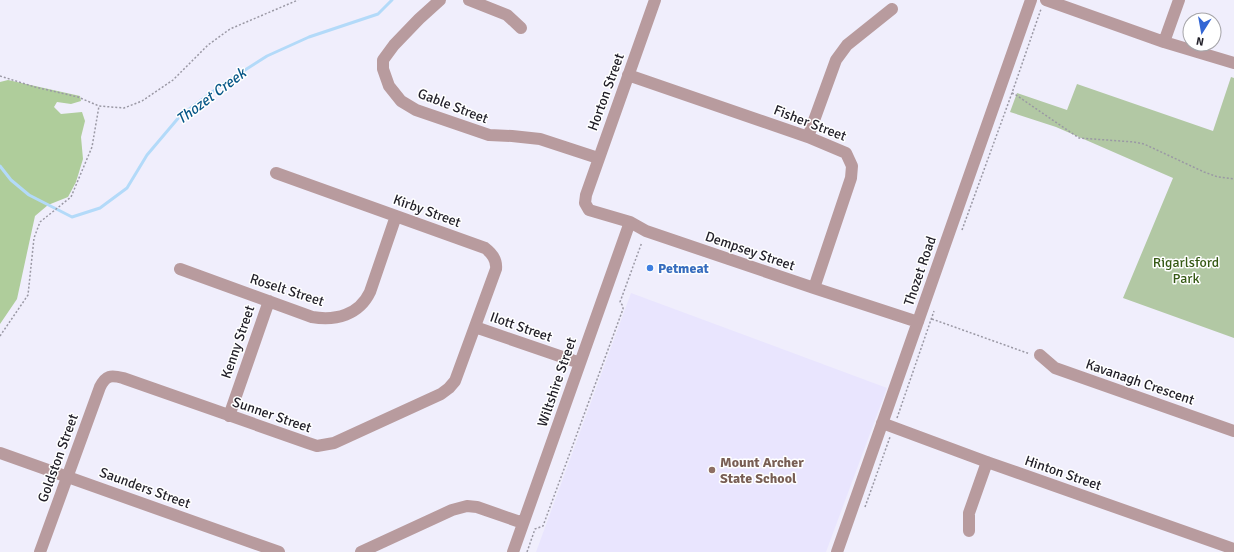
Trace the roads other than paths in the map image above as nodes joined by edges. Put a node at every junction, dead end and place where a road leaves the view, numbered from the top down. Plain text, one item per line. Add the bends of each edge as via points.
1 (440, 0) edge
2 (469, 0) edge
3 (655, 0) edge
4 (1031, 0) edge
5 (1179, 0) edge
6 (1044, 4) edge
7 (892, 9) dead end
8 (521, 28) dead end
9 (1164, 42) junction
10 (1234, 63) edge
11 (628, 74) junction
12 (808, 137) junction
13 (598, 158) junction
14 (276, 173) dead end
15 (586, 195) joint
16 (396, 216) junction
17 (630, 222) junction
18 (180, 269) dead end
19 (814, 288) junction
20 (268, 301) junction
21 (924, 319) junction
22 (475, 327) junction
23 (1040, 354) road end
24 (580, 363) junction
25 (108, 377) joint
26 (229, 416) junction
27 (888, 425) junction
28 (1234, 431) edge
29 (0, 453) edge
30 (987, 462) junction
31 (67, 476) junction
32 (523, 523) junction
33 (969, 531) dead end
34 (1234, 549) edge
35 (40, 552) edge
36 (279, 552) edge
37 (361, 552) edge
38 (513, 552) edge
39 (836, 552) edge

1 - 13 street, Gable Street via 418,19 383,60 388,86 401,101 416,110 489,135 540,139
2 - 8 street via 507,15
3 - 11 street, Horton Street
4 - 21 street, Thozet Road
5 - 9 street
6 - 9 street
7 - 12 street via 847,45 836,60
9 - 10 street
11 - 12 street, Fisher Street
11 - 13 street, Horton Street
12 - 19 street, Fisher Street via 846,153 852,166 851,178
13 - 15 street, Horton Street
14 - 16 street, Kirby Street
15 - 17 street, Dempsey Street via 585,203 589,210
16 - 20 street, Roselt Street via 370,292 366,300 354,311 341,316 312,317
16 - 22 street, Kirby Street via 491,252 497,263 496,269
17 - 19 street, Dempsey Street via 646,231
17 - 24 street, Wiltshire Street
18 - 20 street, Roselt Street
19 - 21 street, Dempsey Street
20 - 26 street, Kenny Street
21 - 27 street, Thozet Road
22 - 24 street, Ilott Street
22 - 26 street, Sunner Street via 459,373 449,388 334,444 317,446
23 - 28 street, Kavanagh Crescent via 1055,368
24 - 32 street, Wiltshire Street
25 - 26 street, Sunner Street via 123,378
25 - 31 street, Goldston Street via 100,387
27 - 30 street, Hinton Street
27 - 39 street, Thozet Road
29 - 31 street, Saunders Street
30 - 33 street via 969,513
30 - 34 street, Hinton Street
31 - 35 street, Goldston Street
31 - 36 street, Saunders Street
32 - 37 street via 467,506 452,510
32 - 38 street, Wiltshire Street

